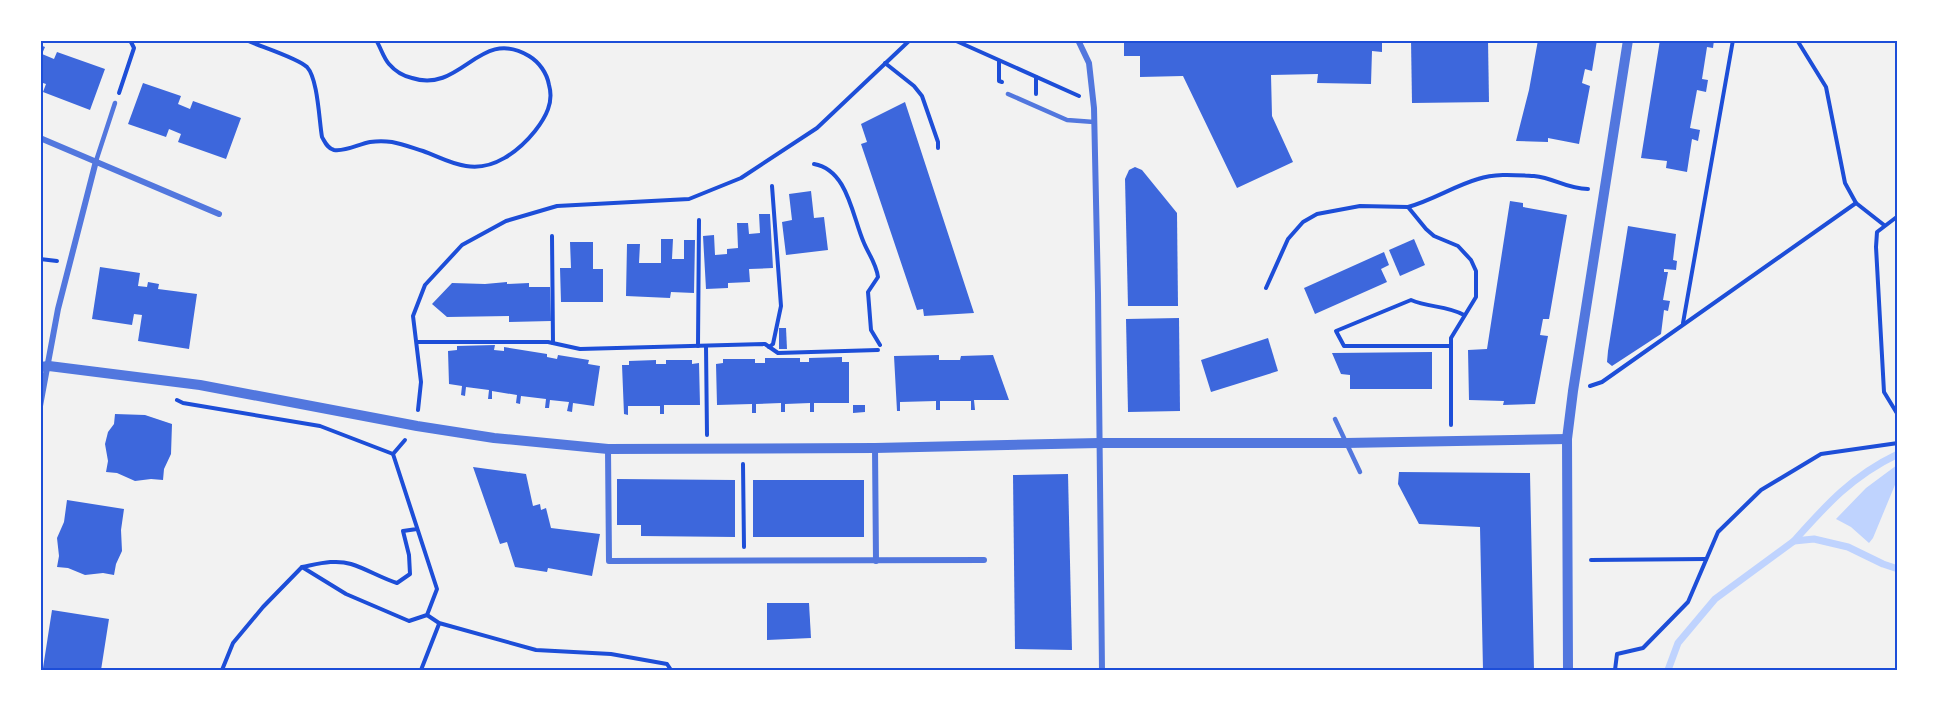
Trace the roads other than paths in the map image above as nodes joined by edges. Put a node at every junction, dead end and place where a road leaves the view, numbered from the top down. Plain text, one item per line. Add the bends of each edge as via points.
1 (1078, 40) edge
2 (1628, 40) edge
3 (1008, 94) road end
4 (115, 104) road end
5 (1094, 122) junction
6 (40, 138) edge
7 (96, 161) junction
8 (219, 214) dead end
9 (45, 366) edge
10 (40, 406) edge
11 (1335, 419) dead end
12 (1567, 439) junction
13 (1099, 443) junction
14 (1346, 443) junction
15 (875, 448) junction
16 (608, 449) junction
17 (1360, 472) dead end
18 (984, 560) dead end
19 (876, 561) junction
20 (1102, 670) edge
21 (1568, 670) edge

1 - 5 street via 1089,63
2 - 12 street
3 - 5 lane via 1067,120
4 - 7 lane
5 - 13 street
6 - 7 street
7 - 8 street
7 - 9 street
9 - 10 street
9 - 16 street via 200,385 494,438
11 - 14 lane
12 - 14 street
12 - 21 street
13 - 14 street
13 - 15 street
13 - 20 street
14 - 17 lane
15 - 16 street
15 - 19 street
16 - 19 street via 609,561
18 - 19 street

